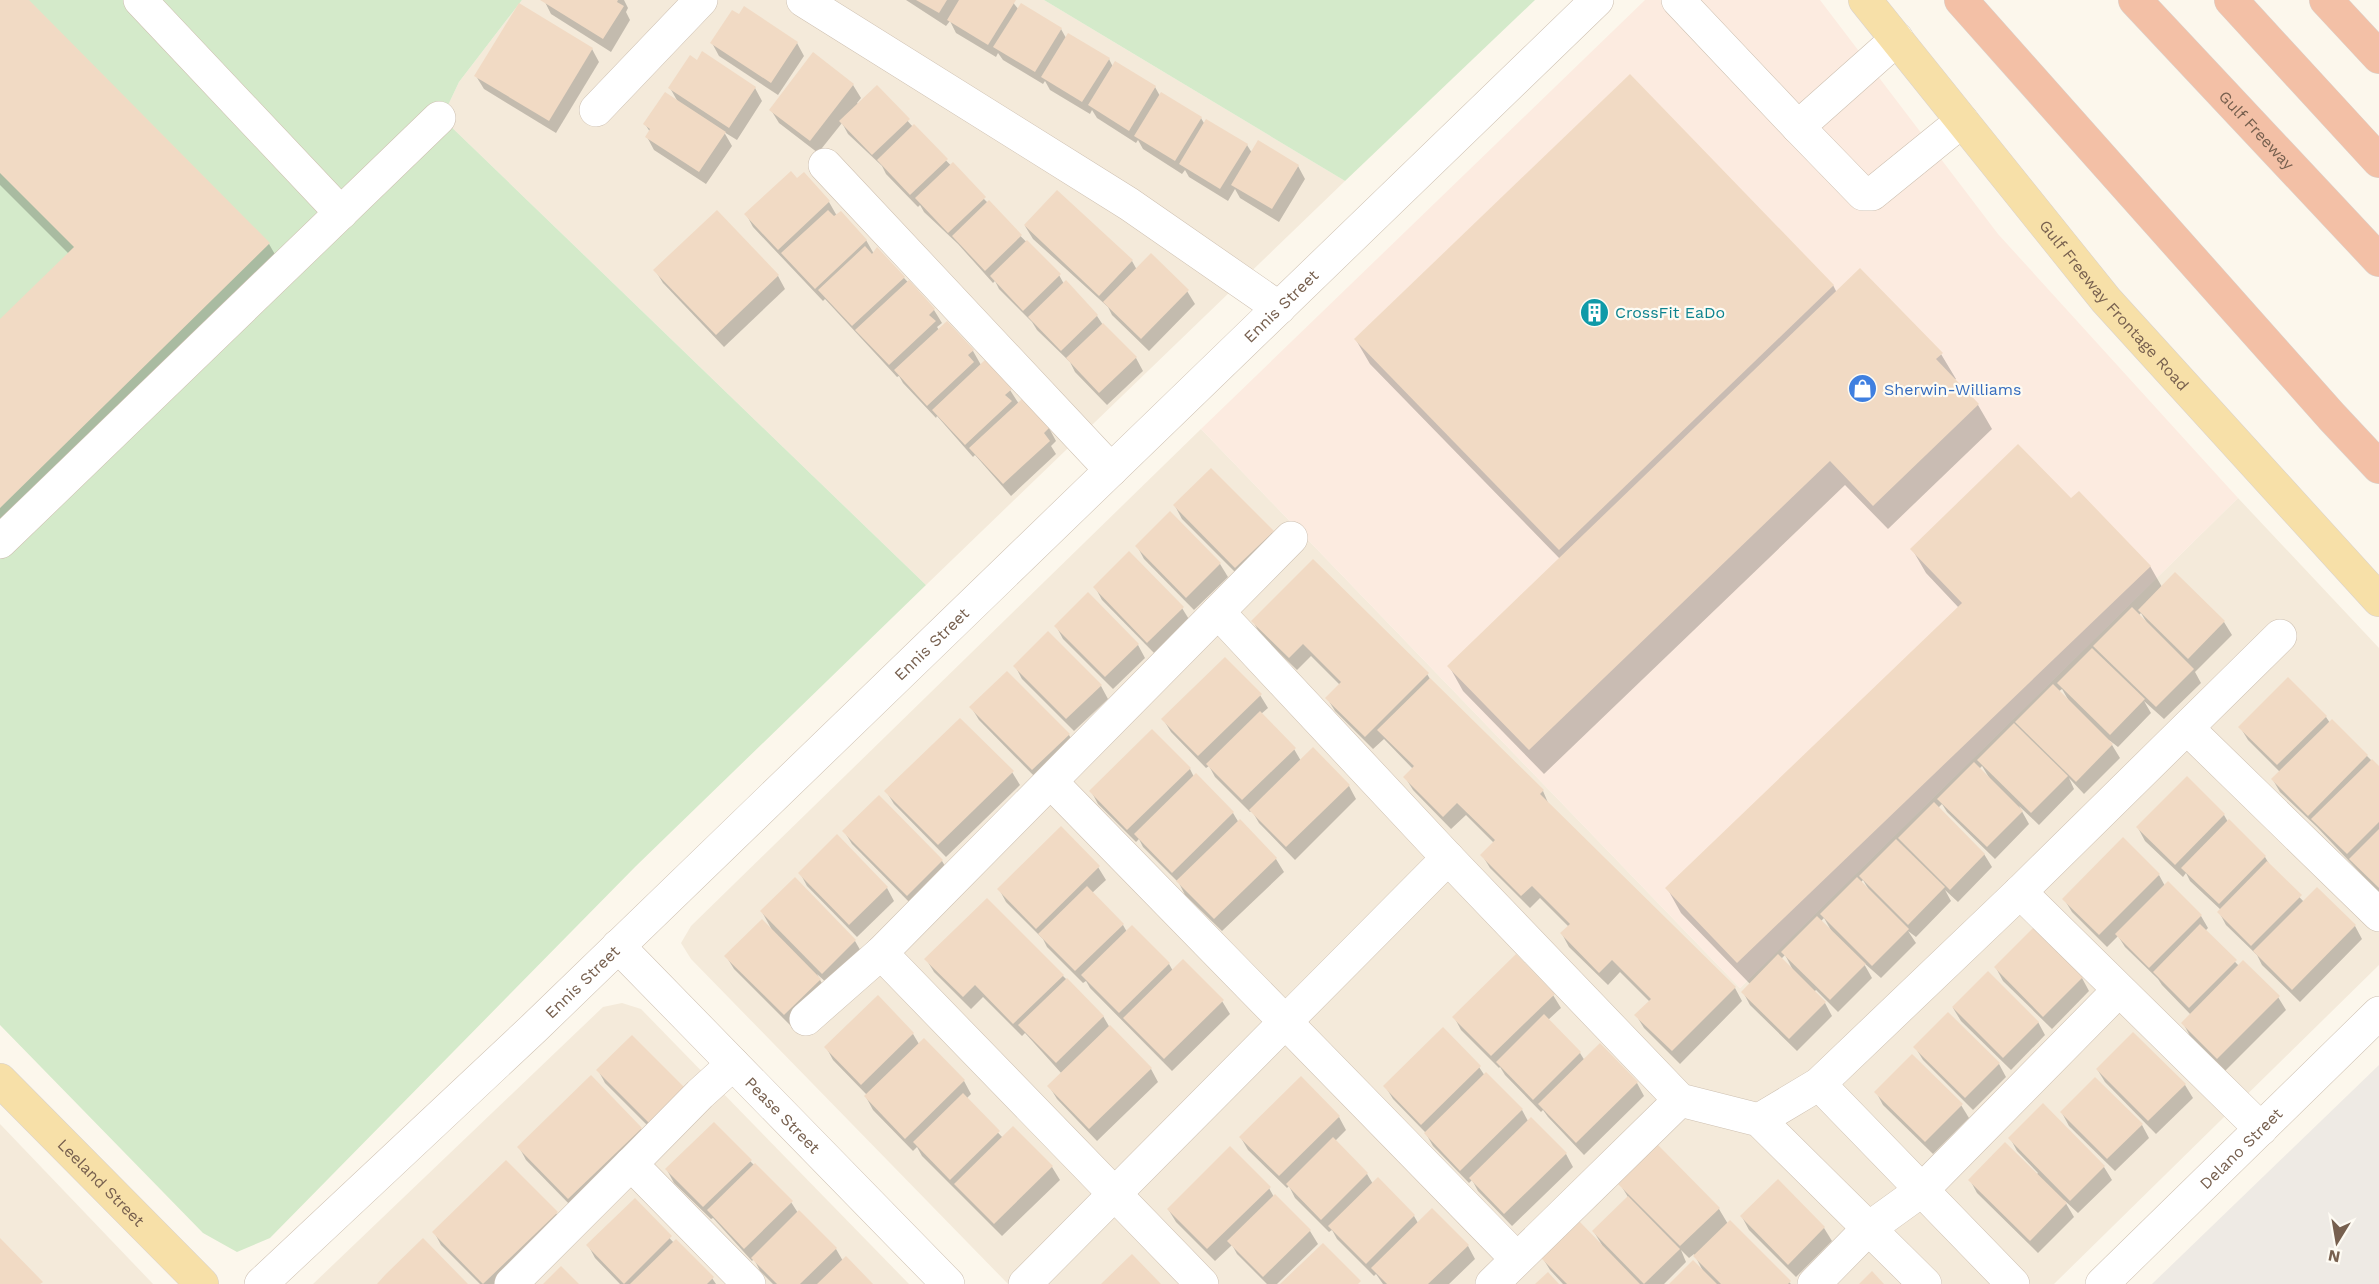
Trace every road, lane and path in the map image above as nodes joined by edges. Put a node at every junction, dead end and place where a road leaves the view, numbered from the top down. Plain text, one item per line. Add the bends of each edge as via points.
1 (140, 0) edge
2 (700, 0) edge
3 (803, 0) edge
4 (1678, 0) edge
5 (1865, 0) edge
6 (1961, 0) edge
7 (2135, 0) edge
8 (2231, 0) edge
9 (2326, 0) edge
10 (1588, 3) edge
11 (1897, 39) junction
12 (2379, 57) edge
13 (596, 110) dead end
14 (439, 118) dead end
15 (1962, 121) junction
16 (1798, 127) junction
17 (2379, 161) edge
18 (825, 165) dead end
19 (341, 213) junction
20 (2357, 237) junction
21 (2379, 260) edge
22 (2379, 270) edge
23 (1279, 308) junction
24 (2379, 467) edge
25 (1111, 470) junction
26 (1291, 538) dead end
27 (0, 542) edge
28 (2379, 600) edge
29 (1218, 612) junction
30 (2280, 636) dead end
31 (2187, 728) junction
32 (1051, 782) junction
33 (1448, 858) junction
34 (2020, 892) junction
35 (2379, 915) edge
36 (618, 946) junction
37 (882, 953) junction
38 (2119, 990) junction
39 (2379, 1013) edge
40 (806, 1019) dead end
41 (1285, 1022) junction
42 (733, 1064) junction
43 (0, 1080) edge
44 (1819, 1084) junction
45 (1680, 1100) junction
46 (1759, 1119) junction
47 (2261, 1129) junction
48 (630, 1164) junction
49 (1922, 1190) junction
50 (1114, 1193) junction
51 (1868, 1229) junction
52 (1517, 1259) junction
53 (202, 1284) edge
54 (261, 1284) edge
55 (511, 1284) edge
56 (749, 1284) edge
57 (948, 1284) edge
58 (1025, 1284) edge
59 (1202, 1284) edge
60 (1491, 1284) edge
61 (1814, 1284) edge
62 (1925, 1284) edge
63 (2013, 1284) edge
64 (2102, 1284) edge

1 - 19 street
2 - 13 street
3 - 23 street via 1129,204
4 - 16 street
5 - 11 main road, Gulf Freeway Frontage Road
6 - 24 highway
7 - 20 highway, Gulf Freeway
8 - 17 highway
9 - 12 highway
10 - 23 street, Ennis Street
11 - 15 main road, Gulf Freeway Frontage Road
11 - 16 street
14 - 19 street
15 - 16 street via 1872,194 1863,194
15 - 28 main road, Gulf Freeway Frontage Road via 2106,300
18 - 25 street
19 - 27 street
20 - 21 highway, Gulf Freeway
20 - 22 highway
23 - 25 street, Ennis Street
25 - 36 street, Ennis Street
26 - 29 street
29 - 32 street
29 - 33 street
30 - 31 street
31 - 34 street
31 - 35 street
32 - 37 street
32 - 41 street
33 - 41 street
33 - 45 street
34 - 38 street
34 - 44 street
36 - 42 street, Pease Street
36 - 54 street, Ennis Street
37 - 40 street
37 - 50 street
38 - 47 street
38 - 49 street
39 - 47 street, Delano Street
41 - 50 street
41 - 52 street
42 - 48 street
42 - 57 street, Pease Street
43 - 53 main road, Leeland Street
44 - 46 street
44 - 49 street
45 - 46 street
45 - 52 street
46 - 51 street
47 - 64 street, Delano Street
48 - 55 street
48 - 56 street
49 - 51 street
49 - 63 street
50 - 58 street
50 - 59 street
51 - 61 street
51 - 62 street
52 - 60 street

